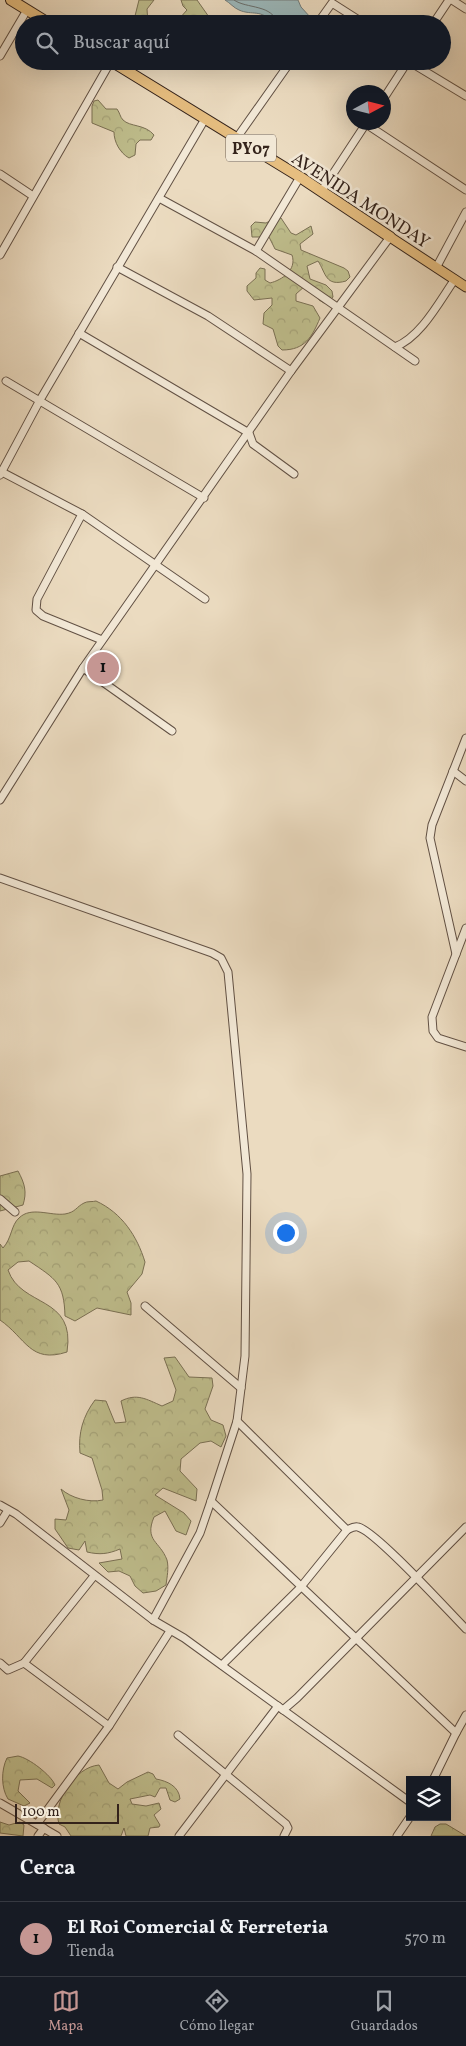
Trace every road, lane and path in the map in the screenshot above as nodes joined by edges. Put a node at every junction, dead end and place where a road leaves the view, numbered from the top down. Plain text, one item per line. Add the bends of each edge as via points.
1 (11, 0) edge
2 (450, 0) edge
3 (466, 9) edge
4 (27, 10) junction
5 (24, 15) edge
6 (35, 15) edge
7 (323, 15) edge
8 (352, 15) edge
9 (439, 15) edge
10 (15, 30) edge
11 (0, 56) edge
12 (106, 70) edge
13 (126, 70) edge
14 (285, 70) edge
15 (402, 70) edge
16 (423, 70) edge
17 (391, 87) edge
18 (466, 95) edge
19 (205, 118) junction
20 (362, 130) edge
21 (375, 130) edge
22 (236, 140) junction
23 (0, 174) edge
24 (300, 178) junction
25 (466, 190) edge
26 (321, 192) junction
27 (33, 196) junction
28 (159, 198) junction
29 (466, 212) edge
30 (390, 237) junction
31 (256, 251) junction
32 (0, 255) edge
33 (117, 267) junction
34 (436, 268) junction
35 (455, 279) junction
36 (466, 287) edge
37 (337, 307) junction
38 (79, 333) junction
39 (394, 347) junction
40 (415, 361) dead end
41 (291, 370) junction
42 (6, 381) dead end
43 (40, 400) junction
44 (249, 433) junction
45 (1, 473) edge
46 (294, 474) dead end
47 (204, 498) junction
48 (82, 514) junction
49 (156, 565) junction
50 (205, 599) dead end
51 (102, 640) junction
52 (82, 668) junction
53 (172, 731) dead end
54 (466, 738) edge
55 (453, 770) junction
56 (466, 781) edge
57 (0, 800) edge
58 (0, 878) edge
59 (466, 928) edge
60 (456, 954) junction
61 (466, 1048) edge
62 (0, 1199) edge
63 (15, 1212) dead end
64 (145, 1306) dead end
65 (241, 1388) junction
66 (237, 1421) junction
67 (211, 1502) junction
68 (0, 1505) edge
69 (8, 1510) junction
70 (0, 1523) edge
71 (348, 1530) junction
72 (465, 1530) edge
73 (94, 1576) junction
74 (417, 1579) junction
75 (300, 1588) junction
76 (153, 1620) junction
77 (466, 1629) edge
78 (170, 1631) junction
79 (356, 1639) junction
80 (0, 1663) edge
81 (24, 1663) junction
82 (222, 1665) junction
83 (280, 1708) junction
84 (466, 1715) edge
85 (108, 1726) junction
86 (456, 1733) junction
87 (178, 1735) dead end
88 (226, 1772) junction
89 (435, 1776) edge
90 (406, 1799) edge
91 (0, 1803) edge
92 (407, 1821) edge
93 (37, 1824) junction
94 (44, 1828) junction
95 (38, 1836) edge
96 (57, 1836) edge
97 (179, 1836) edge
98 (284, 1836) edge
99 (397, 1836) edge

1 - 4 highway
2 - 3 street
2 - 9 street
4 - 5 street
4 - 6 highway
7 - 8 street via 332,2
10 - 11 street
12 - 27 street
13 - 19 highway, AVENIDA MONDAY / PY07
14 - 22 street
15 - 17 street
16 - 18 street
19 - 22 highway, AVENIDA MONDAY / PY07
19 - 28 street
20 - 26 street
21 - 25 street
22 - 24 highway, AVENIDA MONDAY / PY07
23 - 27 street
24 - 26 highway, AVENIDA MONDAY / PY07
24 - 31 street
26 - 30 highway, AVENIDA MONDAY / PY07
27 - 32 street
28 - 31 street
28 - 33 street
29 - 34 street
30 - 34 main road, AVENIDA MONDAY / PY07
30 - 37 street
31 - 37 street
33 - 38 street
33 - 41 street via 208,316
34 - 35 main road, AVENIDA MONDAY / PY07
35 - 36 main road, AVENIDA MONDAY / PY07
35 - 39 street via 406,343
37 - 39 street
37 - 41 street
38 - 43 street
38 - 44 street
39 - 40 street
41 - 44 street
42 - 43 street
43 - 45 street
43 - 47 street
44 - 46 street via 253,444
44 - 47 street
45 - 48 street
47 - 49 street
48 - 49 street
48 - 51 street via 36,599 36,610 43,616
49 - 50 street
49 - 51 street
51 - 52 street
52 - 53 street
52 - 57 street
54 - 55 street
55 - 56 street
55 - 60 street via 430,838
58 - 65 street via 212,953 226,964 247,1174 245,1356
59 - 60 street
60 - 61 street via 435,1007 432,1024 438,1038
62 - 63 street
64 - 65 street
65 - 66 street
66 - 67 street
66 - 71 street
67 - 75 street
67 - 76 street via 200,1533
68 - 69 street
69 - 70 street
69 - 73 street
71 - 74 street via 360,1527
71 - 75 street
72 - 74 street
73 - 76 street
73 - 81 street
74 - 77 street
74 - 79 street
75 - 79 street
75 - 82 street
76 - 78 street
78 - 82 street
78 - 85 street
79 - 83 street
79 - 86 street
80 - 81 street via 8,1670
81 - 85 street
82 - 83 street
83 - 88 street
83 - 90 street
84 - 86 street
85 - 93 street
86 - 89 street
87 - 88 street
88 - 97 street
88 - 98 street via 286,1824 288,1828
91 - 93 street
92 - 99 street
93 - 94 street
94 - 95 street
94 - 96 street

